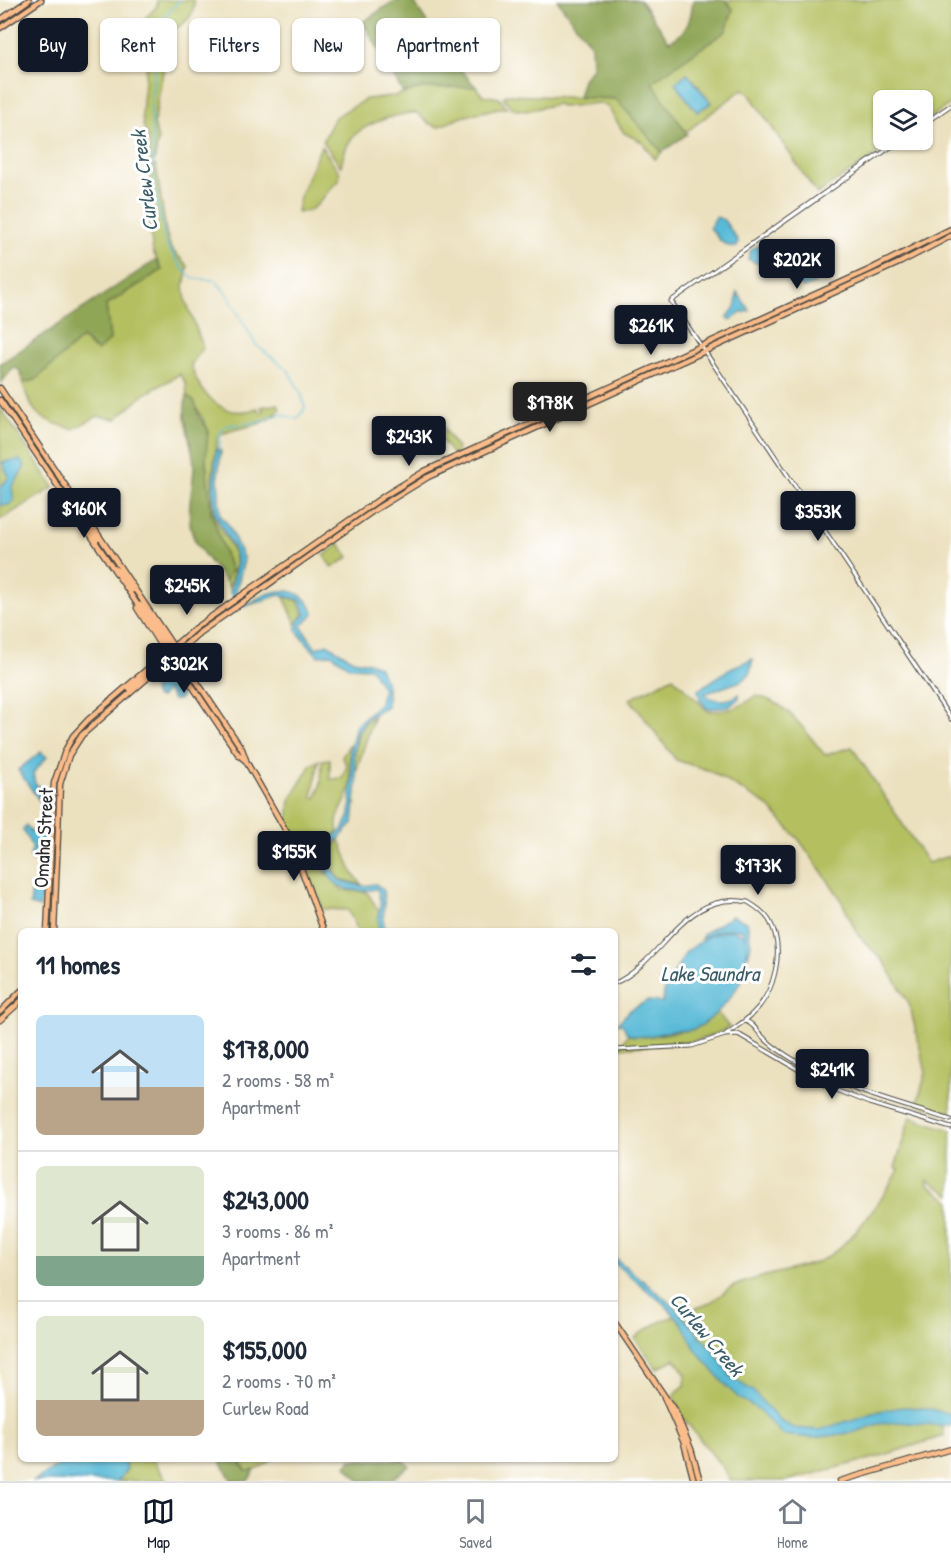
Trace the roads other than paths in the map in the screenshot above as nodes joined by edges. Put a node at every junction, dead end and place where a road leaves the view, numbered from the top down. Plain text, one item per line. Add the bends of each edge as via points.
1 (29, 0) edge
2 (41, 0) edge
3 (0, 20) edge
4 (0, 28) edge
5 (951, 105) edge
6 (933, 117) edge
7 (887, 150) edge
8 (951, 229) edge
9 (951, 236) edge
10 (703, 348) junction
11 (0, 388) edge
12 (0, 400) edge
13 (77, 514) junction
14 (104, 542) junction
15 (113, 568) junction
16 (138, 592) junction
17 (208, 619) junction
18 (170, 639) junction
19 (172, 652) junction
20 (951, 720) edge
21 (248, 763) junction
22 (47, 928) edge
23 (54, 928) edge
24 (323, 928) edge
25 (618, 981) edge
26 (18, 994) edge
27 (18, 1004) edge
28 (0, 1012) edge
29 (753, 1014) junction
30 (0, 1020) edge
31 (744, 1021) junction
32 (754, 1025) junction
33 (725, 1035) junction
34 (618, 1050) edge
35 (949, 1120) edge
36 (945, 1126) junction
37 (951, 1128) edge
38 (618, 1327) edge
39 (663, 1394) junction
40 (951, 1449) edge
41 (697, 1481) edge
42 (840, 1481) edge

1 - 3 main road
2 - 4 main road
5 - 6 street
7 - 10 street via 672,301
8 - 10 main road
9 - 10 main road via 901,262
10 - 17 main road, Omaha Street via 418,475
10 - 19 main road, Omaha Street via 428,477
10 - 20 street
11 - 14 main road
12 - 13 main road
13 - 14 main road
13 - 15 main road
14 - 16 main road
15 - 16 main road
15 - 19 main road
16 - 18 main road
17 - 18 main road
17 - 19 main road, Omaha Street
18 - 19 main road
19 - 21 main road via 219,715
19 - 21 main road via 238,754
19 - 22 main road, Omaha Street via 88,720 73,736 59,765 52,796
19 - 23 main road, Omaha Street via 78,741 62,773
21 - 24 main road via 290,837
25 - 29 street via 640,968 666,936 688,918 720,902 748,902 770,922 777,954 770,987
26 - 28 main road
27 - 30 main road
29 - 31 street
29 - 32 street
31 - 32 street
31 - 33 street
32 - 35 street via 766,1040 831,1079
33 - 34 street via 692,1046
33 - 36 street via 738,1034 750,1039 807,1076 847,1095
35 - 36 street
36 - 37 street
38 - 39 main road
39 - 41 main road
39 - 41 main road via 684,1430
40 - 42 main road

